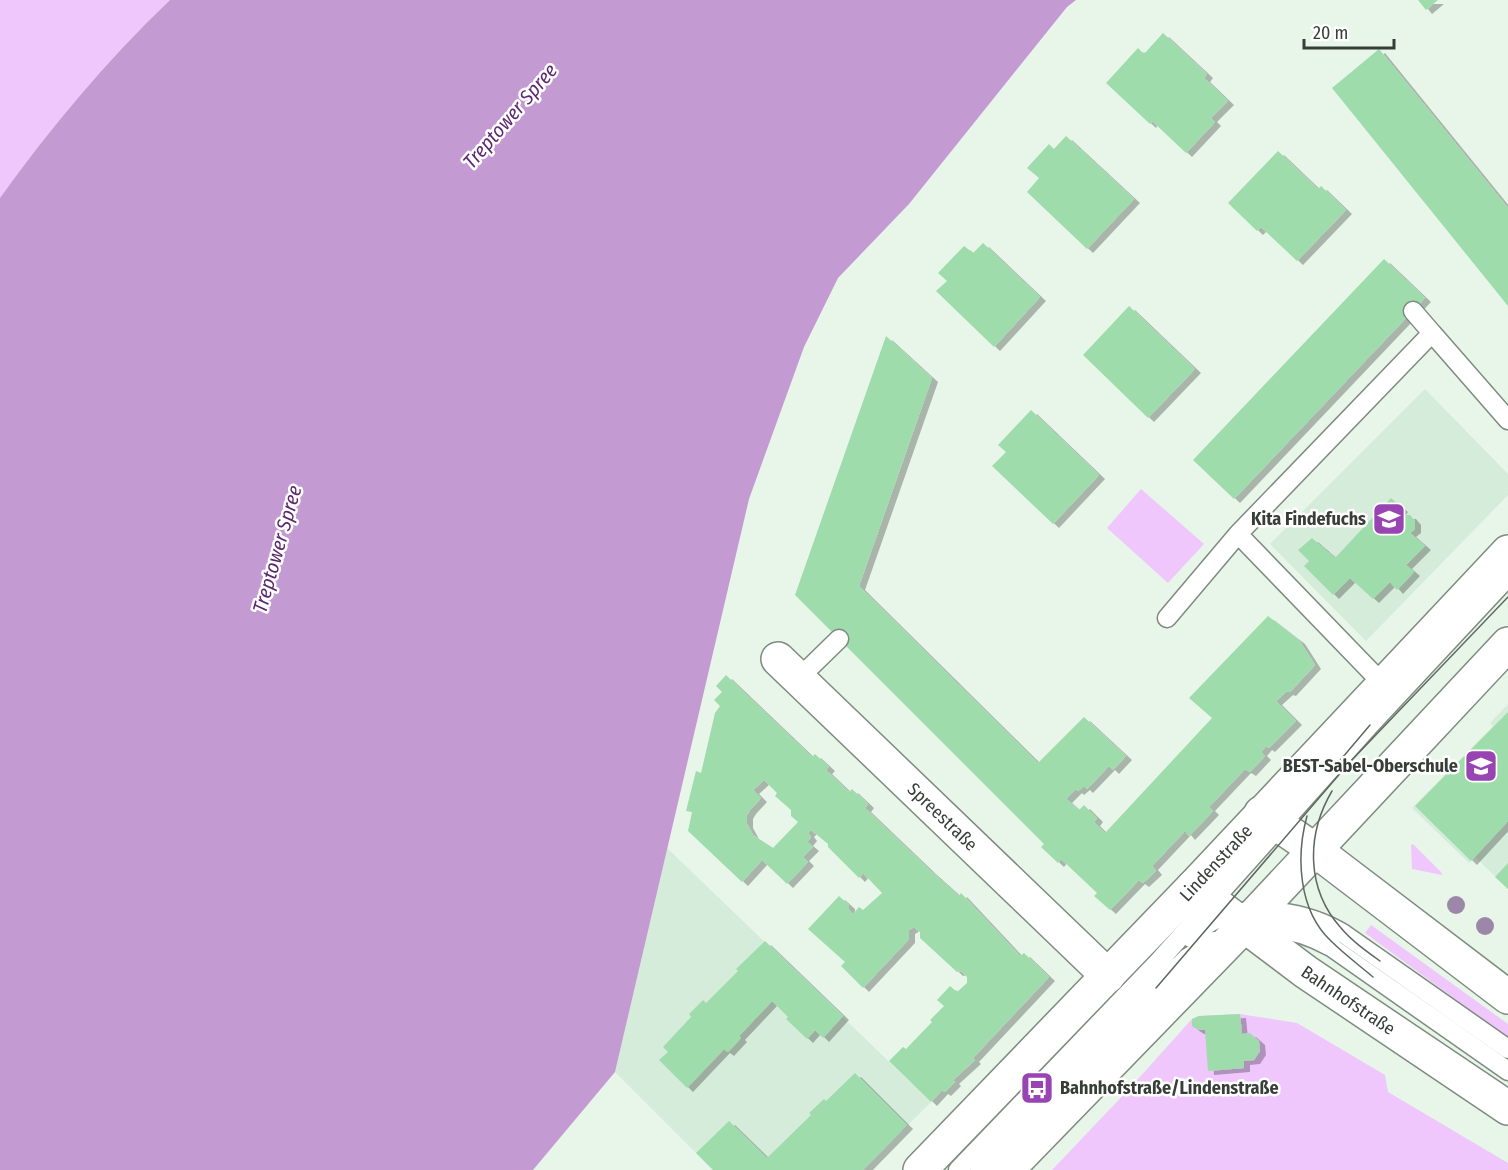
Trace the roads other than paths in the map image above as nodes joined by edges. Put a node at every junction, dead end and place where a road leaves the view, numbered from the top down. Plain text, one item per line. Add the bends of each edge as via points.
1 (1413, 311) dead end
2 (1432, 333) junction
3 (1508, 420) edge
4 (1238, 534) junction
5 (1508, 552) edge
6 (1508, 577) edge
7 (1167, 618) dead end
8 (839, 639) dead end
9 (1508, 644) edge
10 (788, 669) joint
11 (1383, 684) junction
12 (1271, 819) junction
13 (1315, 850) junction
14 (1232, 915) junction
15 (1108, 976) junction
16 (1508, 997) edge
17 (1508, 1049) edge
18 (1508, 1071) edge
19 (1508, 1108) edge
20 (920, 1170) edge
21 (958, 1170) edge
22 (980, 1170) edge
23 (1007, 1170) edge

1 - 2 lane
2 - 3 lane
2 - 4 lane
4 - 7 lane
4 - 11 lane
5 - 11 main road, Lindenstraße
6 - 12 lane via 1370,725
8 - 10 lane
9 - 13 main road, Lindenstraße
10 - 15 main road, Spreestraße
11 - 12 main road, Lindenstraße
12 - 13 main road
12 - 14 main road, Lindenstraße
13 - 14 main road, Lindenstraße
13 - 16 main road
14 - 15 main road, Lindenstraße
14 - 17 lane via 1288,913 1333,927
14 - 18 lane via 1314,938 1331,947
14 - 19 main road, Bahnhofstraße via 1306,972
14 - 21 lane via 1158,962
14 - 22 lane via 1214,942 1187,958 1148,996
14 - 23 main road, Lindenstraße
15 - 20 main road, Lindenstraße

